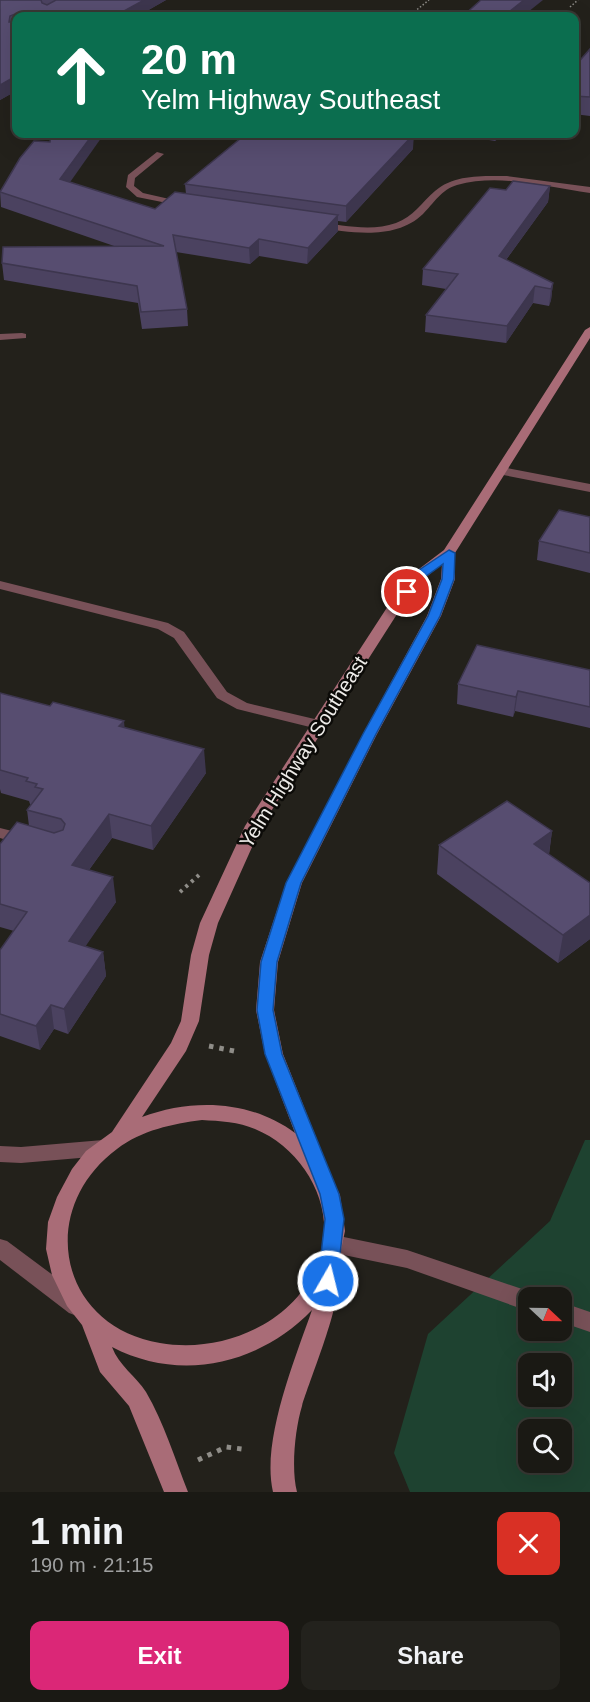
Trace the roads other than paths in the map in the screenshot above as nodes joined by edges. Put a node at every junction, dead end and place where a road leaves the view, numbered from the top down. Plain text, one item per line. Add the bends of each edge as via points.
1 (160, 153) dead end
2 (590, 190) edge
3 (193, 206) edge
4 (306, 223) edge
5 (590, 330) edge
6 (22, 336) dead end
7 (0, 337) edge
8 (502, 471) junction
9 (590, 488) edge
10 (449, 553) junction
11 (0, 585) edge
12 (318, 724) junction
13 (0, 833) edge
14 (39, 844) edge
15 (120, 1135) junction
16 (104, 1148) junction
17 (0, 1154) edge
18 (319, 1172) junction
19 (0, 1248) edge
20 (332, 1252) junction
21 (518, 1298) edge
22 (85, 1313) junction
23 (572, 1316) edge
24 (590, 1322) edge
25 (176, 1492) edge
26 (285, 1492) edge

1 - 3 street via 131,177 130,186 140,195
2 - 4 street via 483,178 455,182 439,190 411,219 390,227 358,230
5 - 8 main road, Yelm Highway Southeast
6 - 7 street
8 - 9 street
8 - 10 main road, Yelm Highway Southeast
10 - 12 main road, Yelm Highway Southeast via 420,575 393,609
10 - 18 main road, Yelm Highway Southeast via 448,579 434,616 294,883 269,962 265,1010 274,1054
11 - 12 street via 163,626 179,635 222,695 242,706
12 - 15 main road, Yelm Highway Southeast via 253,826 209,923 190,1021
13 - 14 street
15 - 16 main road
15 - 18 main road via 146,1122 174,1115 230,1114 282,1134
16 - 17 street
16 - 22 main road via 78,1174 64,1199 57,1226 57,1254 64,1282
18 - 20 main road, Yelm Highway Southeast via 335,1219
19 - 22 street
20 - 21 street via 408,1259
20 - 22 main road via 317,1288 297,1314 269,1336 237,1350 201,1357 165,1356 131,1346 102,1330
20 - 26 main road via 325,1303 290,1408 281,1476
22 - 25 main road via 108,1365 137,1398
23 - 24 street

